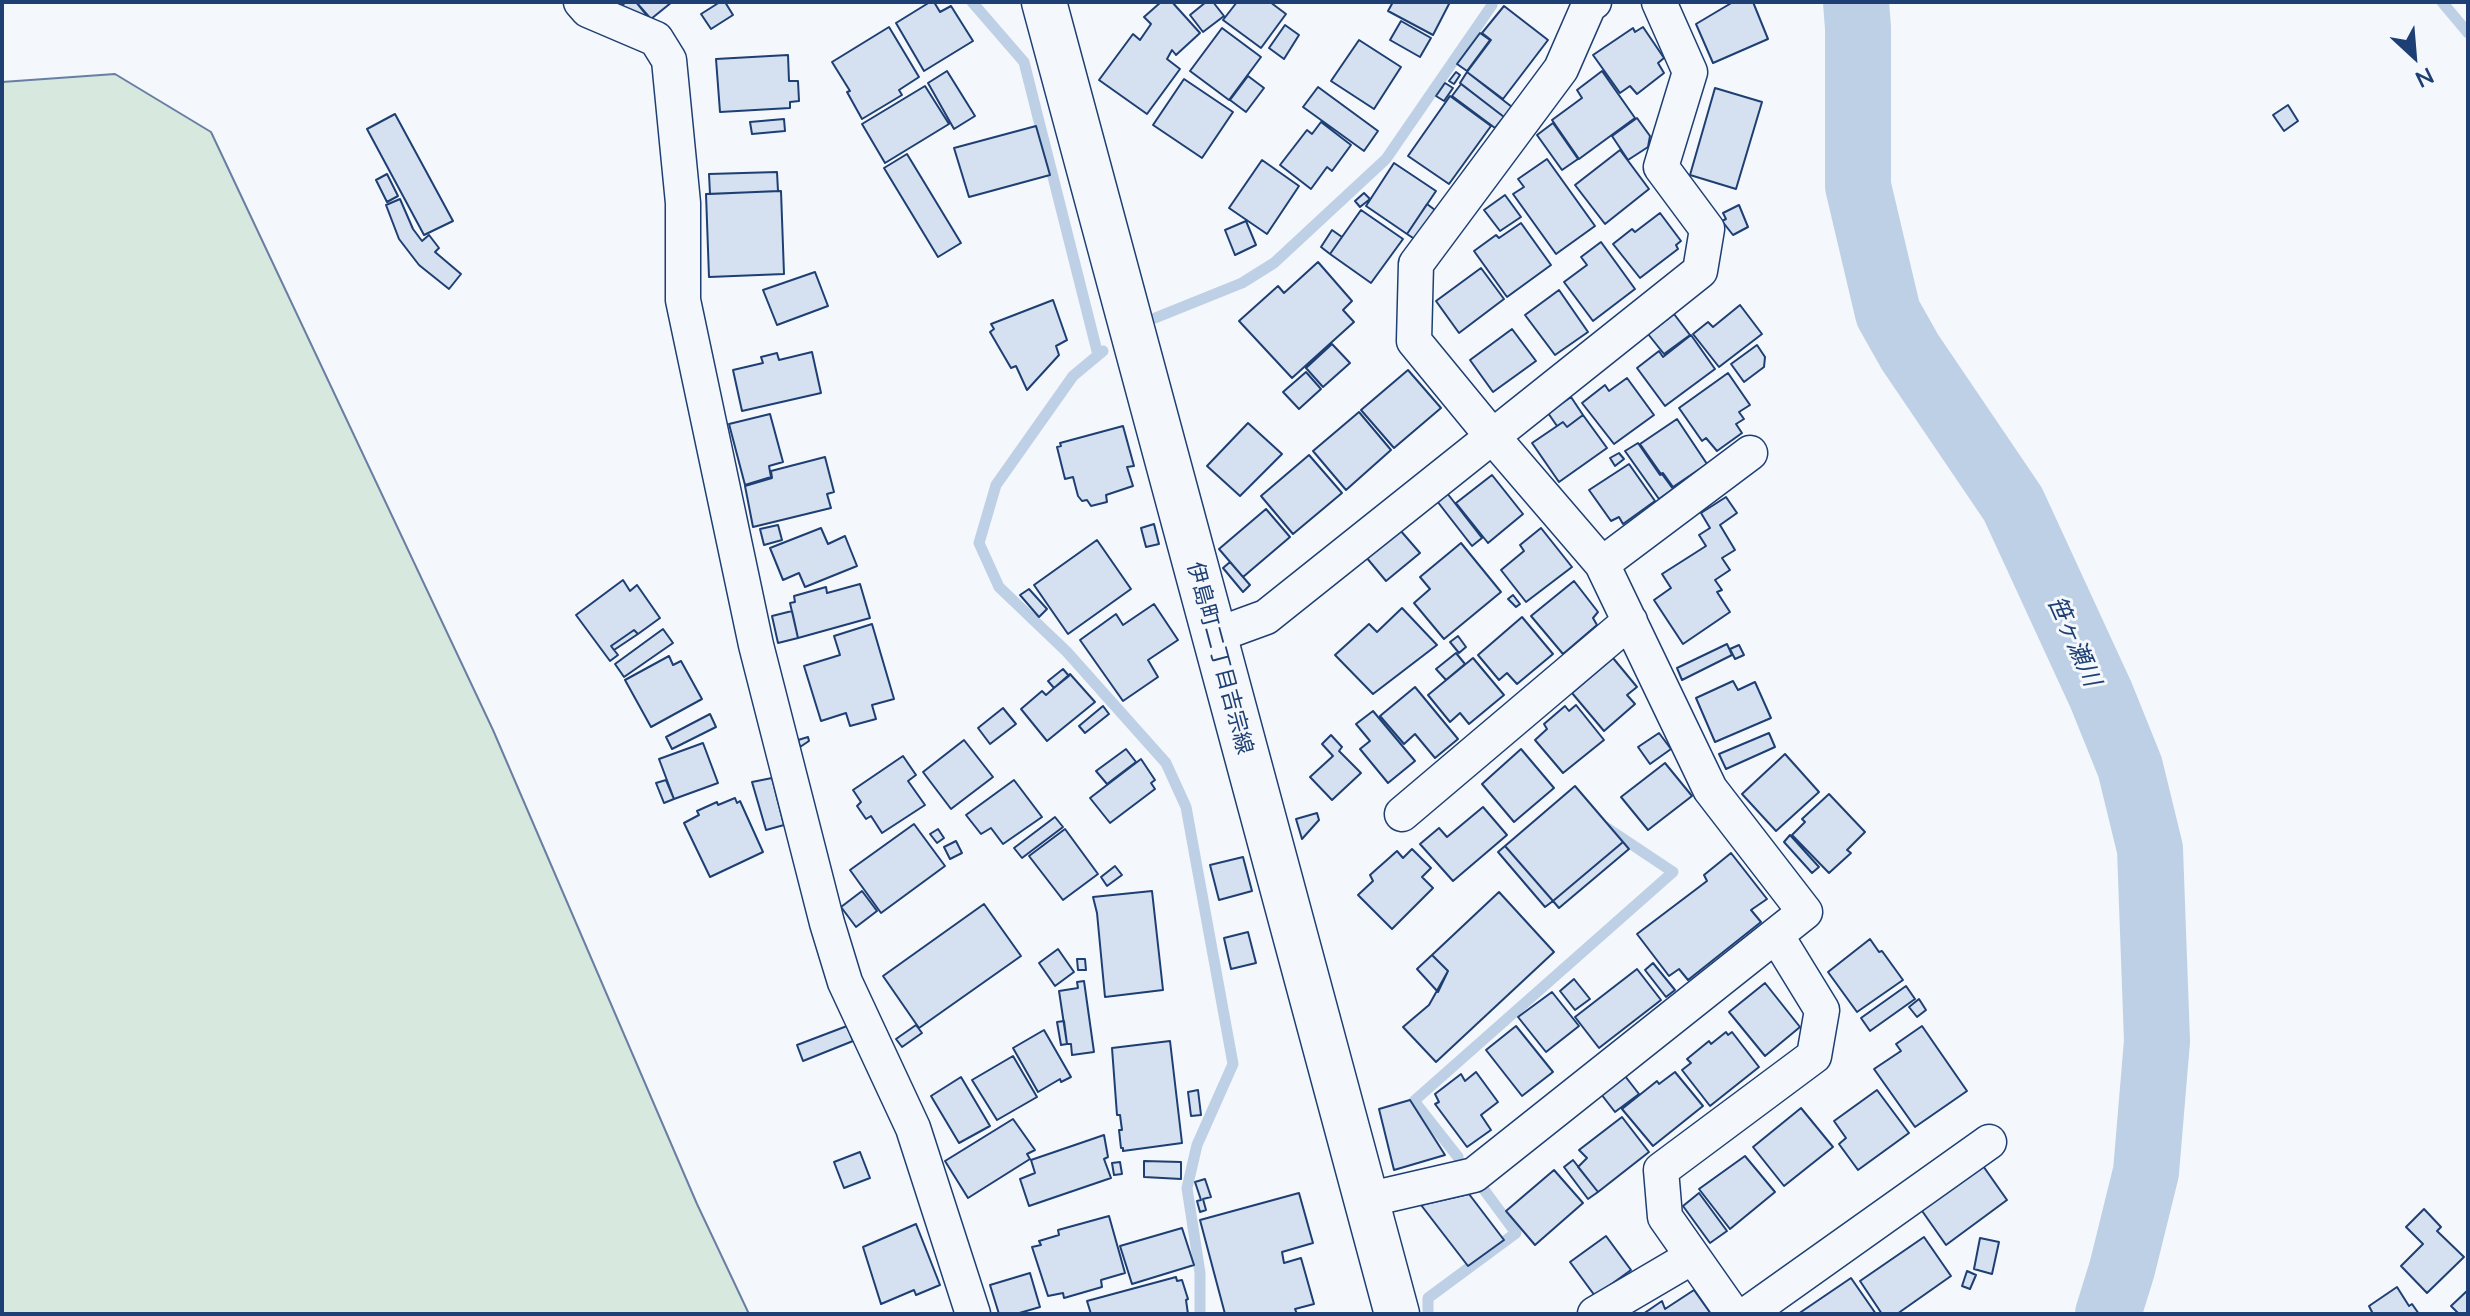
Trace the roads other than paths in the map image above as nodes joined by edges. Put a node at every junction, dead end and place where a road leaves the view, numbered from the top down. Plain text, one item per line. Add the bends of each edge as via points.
1 (581, 2) edge
2 (1044, 2) edge
3 (1594, 2) edge
4 (1659, 2) edge
5 (1492, 436) junction
6 (1750, 453) dead end
7 (1602, 564) junction
8 (1630, 621) junction
9 (1214, 636) junction
10 (1402, 814) dead end
11 (1776, 935) junction
12 (1989, 1142) dead end
13 (1366, 1200) junction
14 (1692, 1257) junction
15 (973, 1314) edge
16 (1397, 1314) edge
17 (1595, 1314) edge
18 (1733, 1314) edge
19 (1747, 1314) edge

1 - 15 street via 588,10 656,39 669,60 683,203 683,300 756,645 845,982 913,1128
2 - 9 street, 伊島町二丁目吉宗線
3 - 5 street via 1561,69 1416,264 1414,341
4 - 5 street via 1690,72 1661,167 1707,229 1700,271
5 - 7 street
5 - 9 street via 1266,617
6 - 7 street
7 - 8 street
8 - 10 street
8 - 11 street via 1710,789 1805,912
9 - 13 street, 伊島町二丁目吉宗線
11 - 13 street via 1474,1175
11 - 14 street via 1822,1010 1814,1056 1661,1170 1665,1217
12 - 19 street
13 - 16 street, 伊島町二丁目吉宗線
14 - 17 street
14 - 18 street

